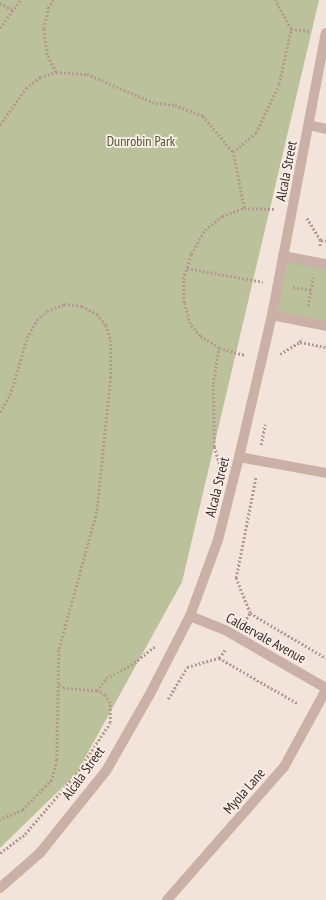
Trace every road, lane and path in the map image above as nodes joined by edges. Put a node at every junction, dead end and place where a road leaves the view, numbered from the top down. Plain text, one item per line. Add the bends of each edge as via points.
1 (20, 0) edge
2 (54, 0) edge
3 (275, 0) edge
4 (0, 4) edge
5 (13, 10) junction
6 (0, 28) edge
7 (326, 33) edge
8 (56, 72) junction
9 (0, 125) edge
10 (309, 125) junction
11 (326, 129) edge
12 (233, 152) junction
13 (321, 240) dead end
14 (326, 241) edge
15 (283, 256) junction
16 (326, 264) edge
17 (187, 268) junction
18 (278, 284) junction
19 (311, 290) dead end
20 (272, 315) junction
21 (326, 326) edge
22 (300, 342) dead end
23 (326, 347) edge
24 (219, 348) junction
25 (261, 359) junction
26 (0, 412) edge
27 (239, 457) junction
28 (219, 466) dead end
29 (326, 473) edge
30 (250, 613) dead end
31 (190, 616) junction
32 (157, 645) dead end
33 (219, 658) dead end
34 (326, 658) edge
35 (57, 684) junction
36 (326, 689) edge
37 (97, 691) junction
38 (314, 712) junction
39 (0, 820) edge
40 (0, 854) edge
41 (0, 888) edge
42 (167, 900) edge

1 - 5 path
2 - 8 path via 49,7 44,29 48,56
3 - 12 path via 291,28 278,84 256,133
4 - 5 path
5 - 6 path
7 - 10 street, Alcala Street
8 - 9 path via 40,77 26,88
8 - 12 path via 86,74 156,103 175,105 203,116
10 - 11 street
10 - 15 street, Alcala Street
12 - 17 path via 244,208 222,216 205,230
13 - 14 path
15 - 16 street
15 - 18 street, Alcala Street
17 - 18 path
17 - 24 path via 182,280 184,304 190,324 200,336
18 - 19 path
18 - 20 street, Alcala Street
20 - 21 street
20 - 25 street, Alcala Street
22 - 23 path
24 - 25 path
24 - 28 path via 213,384 214,446
25 - 27 street, Alcala Street
26 - 35 path via 10,395 27,338 37,320 47,311 64,304 82,306 97,314 106,325 111,340 111,376 97,512 58,650
27 - 29 street
27 - 31 street, Alcala Street via 218,540
30 - 34 path
31 - 36 street, Caldervale Avenue via 225,630
31 - 41 street, Alcala Street via 150,694 106,770 40,852
32 - 37 path via 131,665 106,678
33 - 38 path
35 - 37 path via 68,689
35 - 39 path via 58,760 52,780 23,810
36 - 38 street, Myola Lane
37 - 40 path via 105,695 110,703 110,723 76,774 25,834
38 - 42 street, Myola Lane via 284,767

